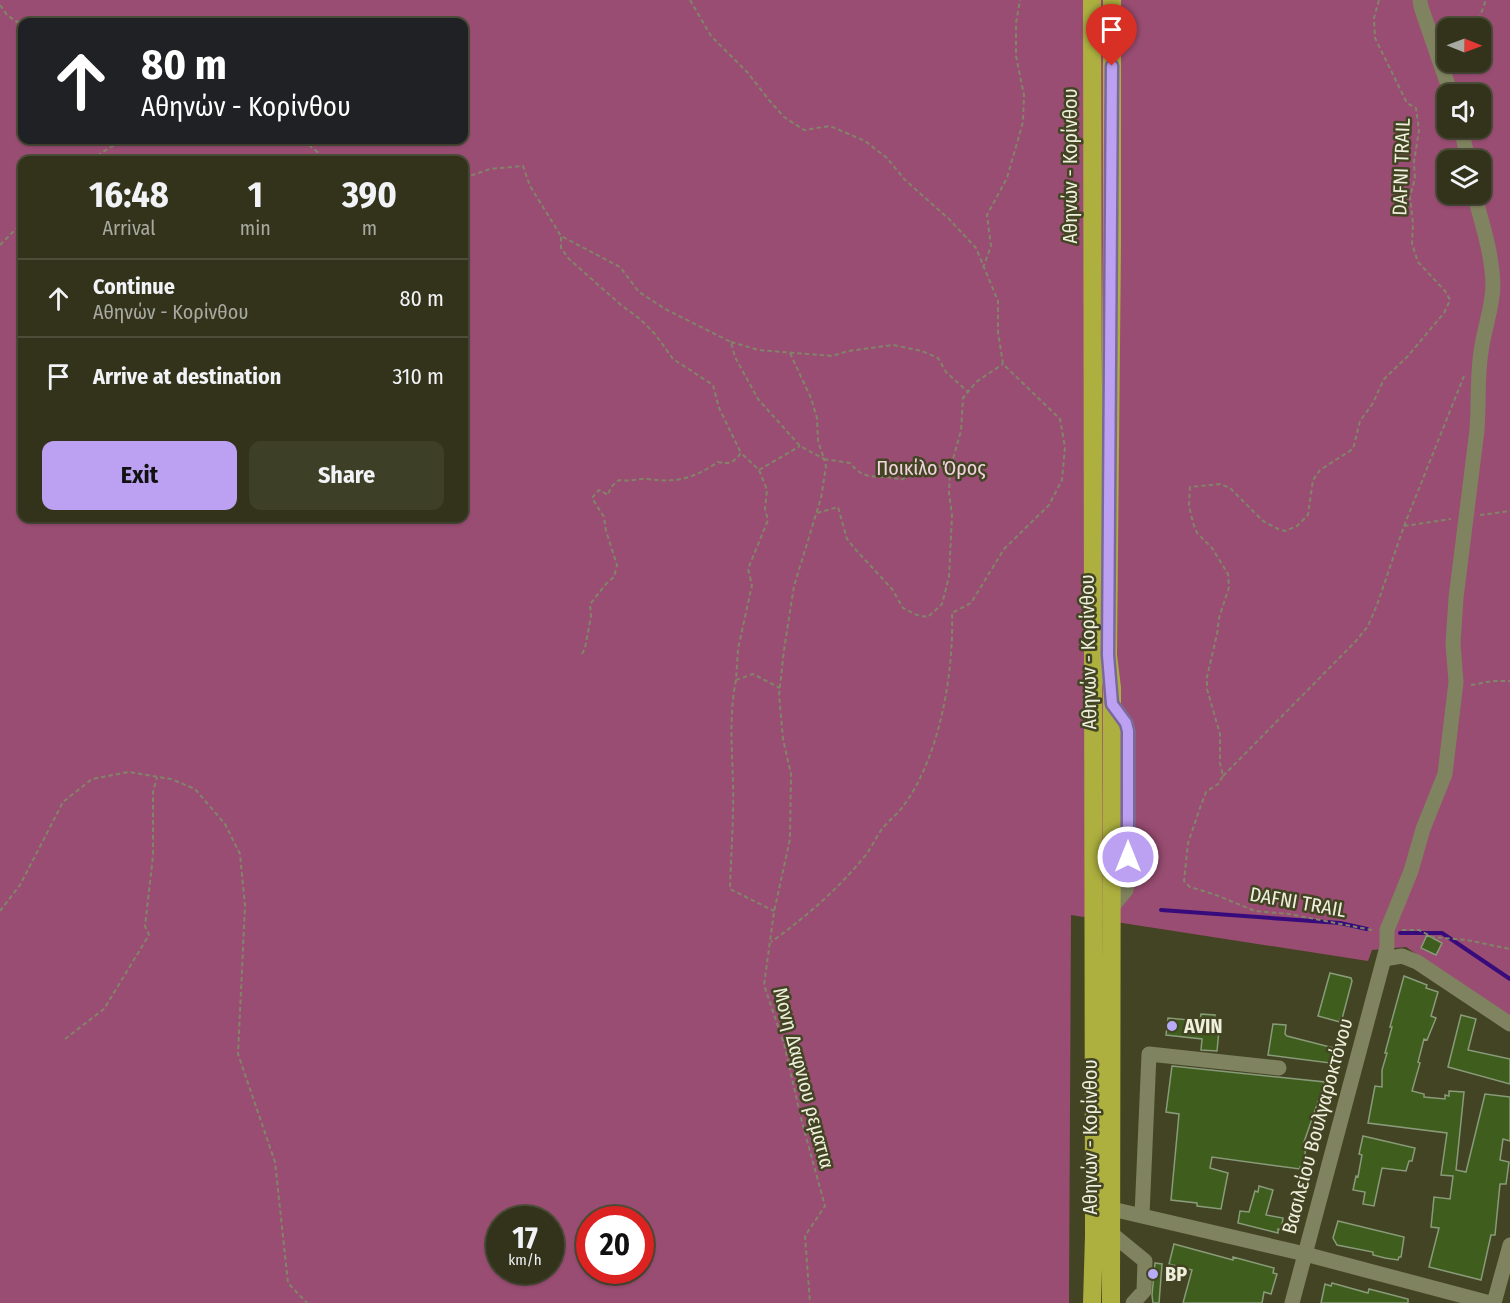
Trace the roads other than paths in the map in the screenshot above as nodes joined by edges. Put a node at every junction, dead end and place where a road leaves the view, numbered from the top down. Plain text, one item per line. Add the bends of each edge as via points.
1 (1092, 0) edge
2 (1112, 0) edge
3 (1420, 0) edge
4 (1448, 84) edge
5 (1476, 204) edge
6 (1384, 959) junction
7 (1510, 1024) edge
8 (1279, 1068) dead end
9 (1112, 1209) junction
10 (1142, 1215) junction
11 (1112, 1234) junction
12 (1510, 1245) edge
13 (1305, 1254) junction
14 (1505, 1280) edge
15 (1092, 1303) edge
16 (1111, 1303) edge
17 (1133, 1303) edge
18 (1292, 1303) edge
19 (1492, 1303) edge

1 - 15 highway, Αθηνών - Κορίνθου
2 - 9 highway, Αθηνών - Κορίνθου via 1108,655 1112,704
3 - 4 street
5 - 6 street, Βασιλείου Βουλγαροκτόνου via 1493,284 1481,349 1477,430 1456,598 1456,687 1446,774 1387,930
6 - 7 street via 1402,956 1417,962
6 - 13 street, Βασιλείου Βουλγαροκτόνου
8 - 10 street via 1149,1054
9 - 10 street
9 - 11 highway, Αθηνών - Κορίνθου
10 - 13 street
11 - 16 highway, Αθηνών - Κορίνθου
11 - 17 street via 1145,1261 1144,1291
12 - 14 street
13 - 18 street, Βασιλείου Βουλγαροκτόνου
13 - 19 street
14 - 19 street

